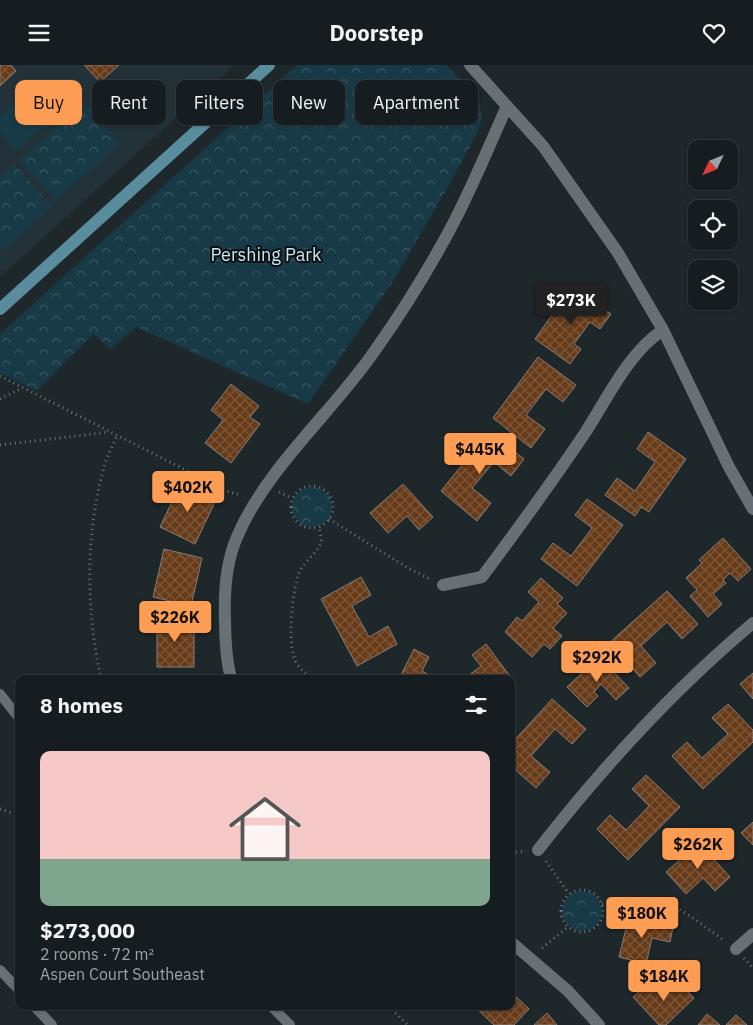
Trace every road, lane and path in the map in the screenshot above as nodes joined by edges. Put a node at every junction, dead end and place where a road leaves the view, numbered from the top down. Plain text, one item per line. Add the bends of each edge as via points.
1 (269, 65) edge
2 (470, 65) edge
3 (507, 106) junction
4 (0, 309) edge
5 (663, 330) junction
6 (0, 376) edge
7 (23, 388) junction
8 (0, 399) edge
9 (110, 432) junction
10 (117, 435) junction
11 (0, 445) edge
12 (242, 495) dead end
13 (753, 509) edge
14 (329, 519) junction
15 (320, 527) junction
16 (443, 585) joint
17 (753, 623) edge
18 (100, 675) edge
19 (230, 675) edge
20 (308, 675) edge
21 (0, 694) edge
22 (15, 713) edge
23 (0, 809) edge
24 (15, 814) edge
25 (538, 850) joint
26 (569, 894) junction
27 (602, 904) junction
28 (568, 927) junction
29 (753, 933) edge
30 (515, 945) edge
31 (542, 948) dead end
32 (736, 949) joint
33 (0, 970) edge
34 (15, 986) edge
35 (38, 1010) edge
36 (275, 1010) edge
37 (392, 1010) edge
38 (52, 1025) edge
39 (290, 1025) edge
40 (408, 1025) edge
41 (599, 1025) edge

1 - 4 main road
2 - 3 street
3 - 5 street via 543,146 581,199 618,253
3 - 19 street via 455,219 404,307 348,387 266,486 251,509 229,563 225,642
5 - 13 street via 729,467
5 - 16 street via 638,350 580,440 482,577
6 - 7 path
7 - 8 path
7 - 9 path
9 - 10 path
9 - 11 path
10 - 12 path via 229,492
10 - 18 path via 98,493 92,537 90,593
14 - 15 path
14 - 15 path via 333,507 325,490 313,485 296,492 290,503 294,519 303,527
14 - 16 path via 408,568
15 - 20 path via 321,541 299,572 292,602 292,648 296,663
17 - 25 street via 699,671 620,751
21 - 22 lane
23 - 24 path
25 - 26 path
26 - 27 path via 581,889 588,891 594,893
26 - 28 path via 560,910
27 - 28 path via 602,918 594,929 580,933
27 - 32 path via 622,899 660,901
28 - 31 path
29 - 32 street
30 - 41 street via 568,991
33 - 34 lane
35 - 38 lane
36 - 39 lane
37 - 40 path

